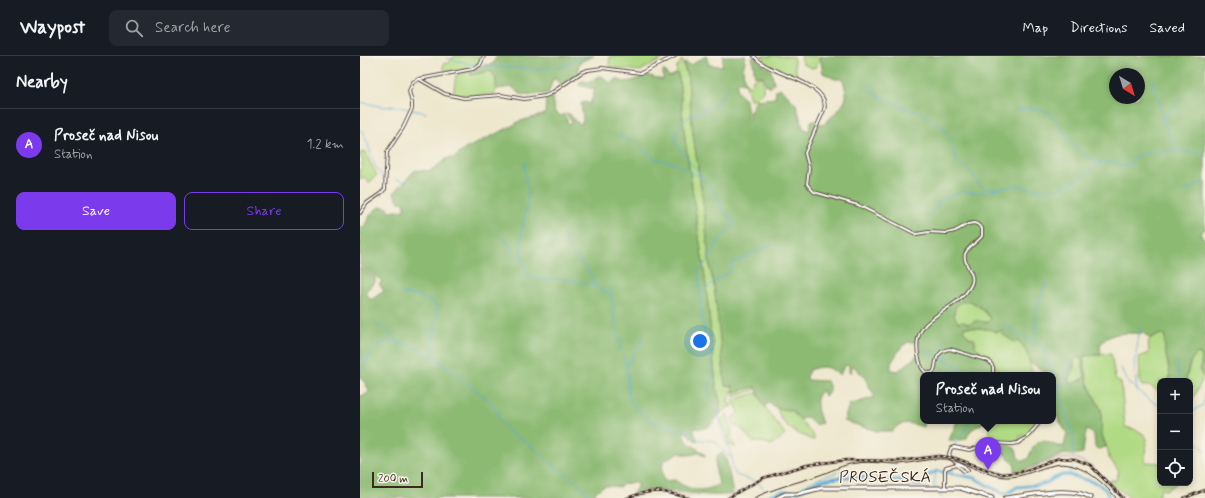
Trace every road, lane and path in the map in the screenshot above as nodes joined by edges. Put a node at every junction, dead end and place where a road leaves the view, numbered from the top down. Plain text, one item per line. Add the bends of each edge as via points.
1 (484, 56) edge
2 (675, 56) edge
3 (754, 56) edge
4 (419, 79) junction
5 (360, 213) edge
6 (925, 372) edge
7 (932, 372) edge
8 (993, 372) edge
9 (1038, 424) edge
10 (945, 488) junction
11 (777, 498) edge
12 (992, 498) edge
13 (1005, 498) edge
14 (1091, 498) edge

1 - 4 street via 482,63 473,70
2 - 4 street via 641,73 602,68 588,70 548,95 524,100 501,95 464,98 444,94
3 - 6 street via 766,66 805,83 824,100 824,110 805,155 809,168 807,184 813,191 858,206 913,233 947,233 972,223 980,226 982,236 967,250 965,257 972,277 970,286 963,296 924,325 918,338 917,352
4 - 5 street via 413,82 409,91 412,109 387,152 385,189
7 - 8 street via 939,353 950,349 989,361
9 - 10 street via 1026,439 1018,443 991,443 970,450 953,447 949,450 952,461 968,470 964,471 956,465 948,467 945,470
10 - 11 main road, PROSEČSKÁ via 822,488 785,494
10 - 12 main road, PROSEČSKÁ via 963,488
13 - 14 main road via 1062,492

